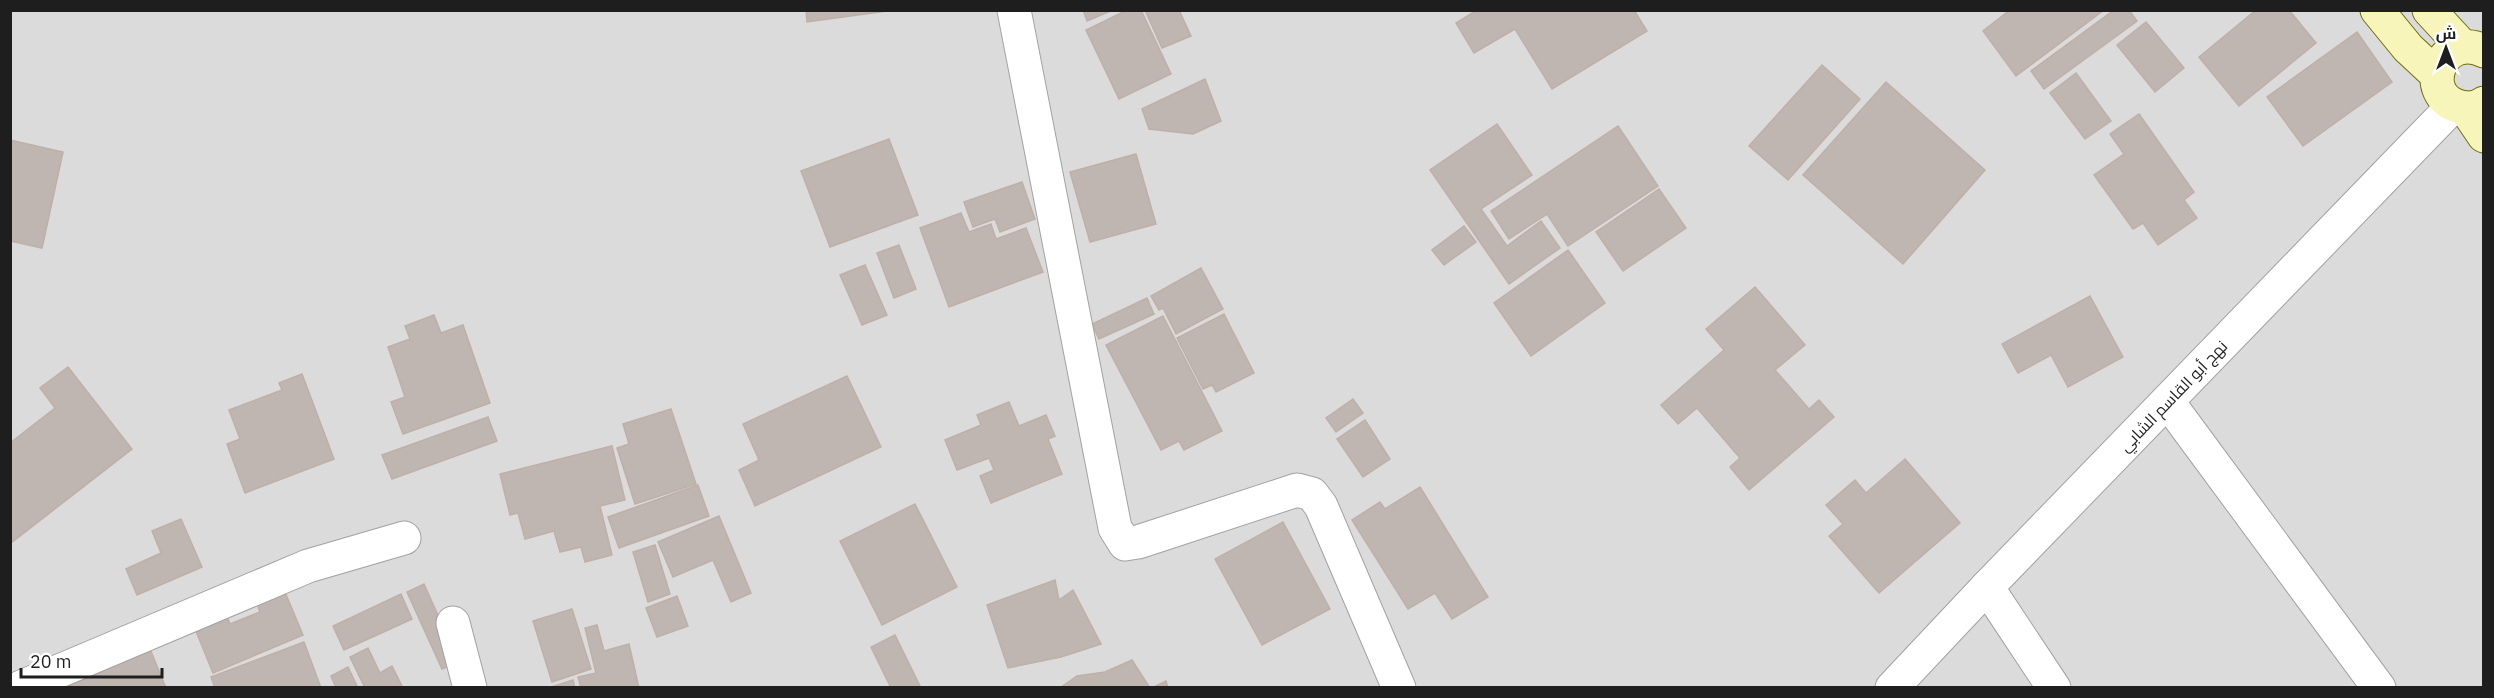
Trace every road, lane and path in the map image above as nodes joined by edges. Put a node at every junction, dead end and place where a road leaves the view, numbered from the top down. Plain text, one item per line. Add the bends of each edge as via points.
1 (1014, 10) edge
2 (2377, 10) edge
3 (2430, 10) edge
4 (2473, 49) edge
5 (2437, 75) junction
6 (2468, 106) edge
7 (2484, 136) edge
8 (2168, 402) junction
9 (404, 537) dead end
10 (1987, 587) junction
11 (453, 623) dead end
12 (19, 687) edge
13 (470, 687) edge
14 (1399, 687) edge
15 (1892, 687) edge
16 (2054, 687) edge
17 (2379, 687) edge

1 - 14 street via 1115,528 1125,544 1138,542 1296,490 1312,494 1322,506
2 - 5 main road
3 - 4 main road
4 - 5 main road via 2450,51 2441,61
5 - 6 main road via 2445,99
6 - 7 main road
6 - 8 street, نهج أبو القاسم الشابي
8 - 10 street, نهج أبو القاسم الشابي
8 - 17 street
9 - 12 street via 308,566
10 - 15 street, نهج أبو القاسم الشابي
10 - 16 street
11 - 13 street

